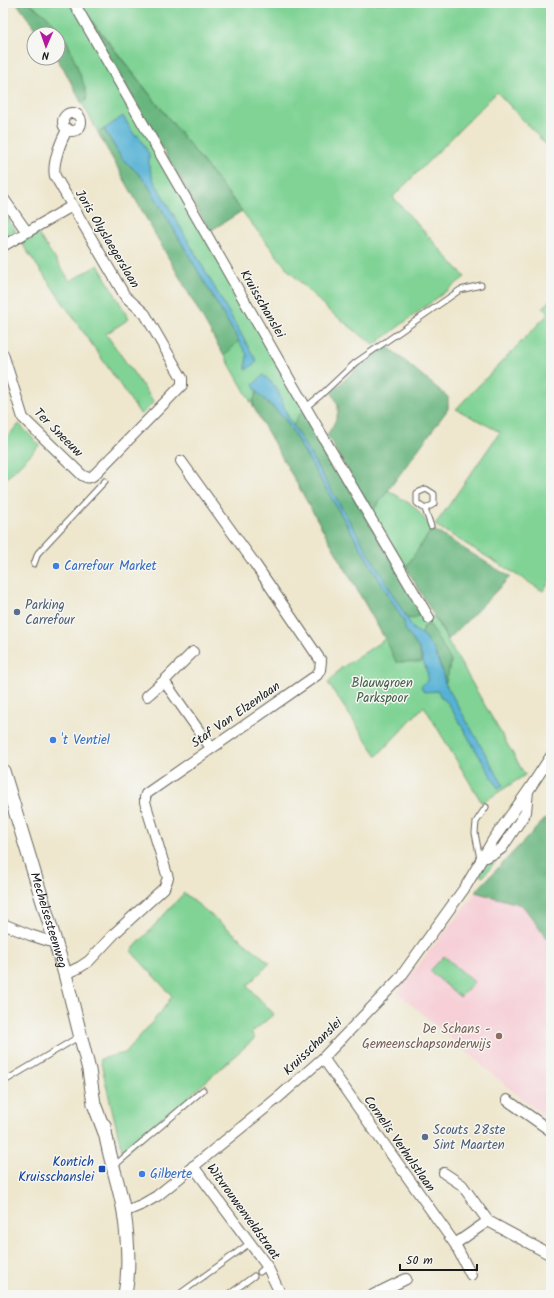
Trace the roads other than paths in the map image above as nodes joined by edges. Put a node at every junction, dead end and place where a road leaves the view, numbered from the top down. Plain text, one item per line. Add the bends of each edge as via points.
1 (74, 3) edge
2 (68, 129) dead end
3 (3, 198) edge
4 (72, 206) junction
5 (27, 232) junction
6 (3, 246) edge
7 (481, 285) dead end
8 (3, 354) edge
9 (306, 407) junction
10 (124, 445) joint
11 (181, 461) dead end
12 (105, 481) dead end
13 (425, 509) dead end
14 (430, 526) dead end
15 (34, 564) dead end
16 (429, 618) dead end
17 (193, 652) dead end
18 (164, 681) junction
19 (147, 696) dead end
20 (211, 748) junction
21 (551, 756) edge
22 (3, 771) edge
23 (486, 807) dead end
24 (480, 860) junction
25 (3, 924) edge
26 (55, 943) junction
27 (65, 974) junction
28 (81, 1035) junction
29 (323, 1058) junction
30 (3, 1082) edge
31 (202, 1090) dead end
32 (508, 1100) dead end
33 (551, 1131) edge
34 (113, 1166) junction
35 (193, 1166) junction
36 (444, 1173) dead end
37 (124, 1212) junction
38 (488, 1221) junction
39 (250, 1243) junction
40 (455, 1244) junction
41 (551, 1255) edge
42 (471, 1274) dead end
43 (254, 1276) dead end
44 (406, 1278) dead end
45 (125, 1295) edge
46 (178, 1295) edge
47 (228, 1295) edge
48 (281, 1295) edge
49 (373, 1295) edge

1 - 9 street, Kruisschanslei
2 - 4 street, Joris Olyslaegerslaan via 62,139 54,172
3 - 5 street
4 - 5 street
4 - 10 street, Joris Olyslaegerslaan via 124,296 145,314 183,380 181,386
5 - 6 street
7 - 9 lane via 460,290 355,363
8 - 10 street, Ter Sneeuw via 23,418 82,475 87,478 93,476
9 - 16 street, Kruisschanslei
11 - 20 street, Staf Van Elzenlaan via 321,661 318,675
12 - 15 lane via 38,553
13 - 14 lane
17 - 18 street
18 - 19 street
18 - 20 street
20 - 27 street, Staf Van Elzenlaan via 146,794 146,802 168,878 164,888 89,961
21 - 24 street, Kruisschanslei
22 - 26 street, Mechelsesteenweg
23 - 24 lane via 476,822 475,833
24 - 29 street, Kruisschanslei via 466,886 399,979
25 - 26 street
26 - 27 street, Mechelsesteenweg
27 - 28 street, Mechelsesteenweg
28 - 30 lane
28 - 34 street, Mechelsesteenweg via 90,1070 94,1104 105,1133
29 - 35 street, Kruisschanslei
29 - 40 street, Cornelis Verhulstlaan
31 - 34 lane
32 - 33 street
34 - 37 street, Mechelsesteenweg
35 - 37 street, Kruisschanslei via 157,1196
35 - 39 street, Witvrouwenveldstraat
36 - 38 street, Cornelis Verhulstlaan via 462,1185
37 - 45 street, Mechelsesteenweg via 128,1260
38 - 40 street
38 - 41 street, Cornelis Verhulstlaan
39 - 46 lane
39 - 48 street, Witvrouwenveldstraat via 263,1269
40 - 42 street, Cornelis Verhulstlaan
43 - 47 lane
44 - 49 street

